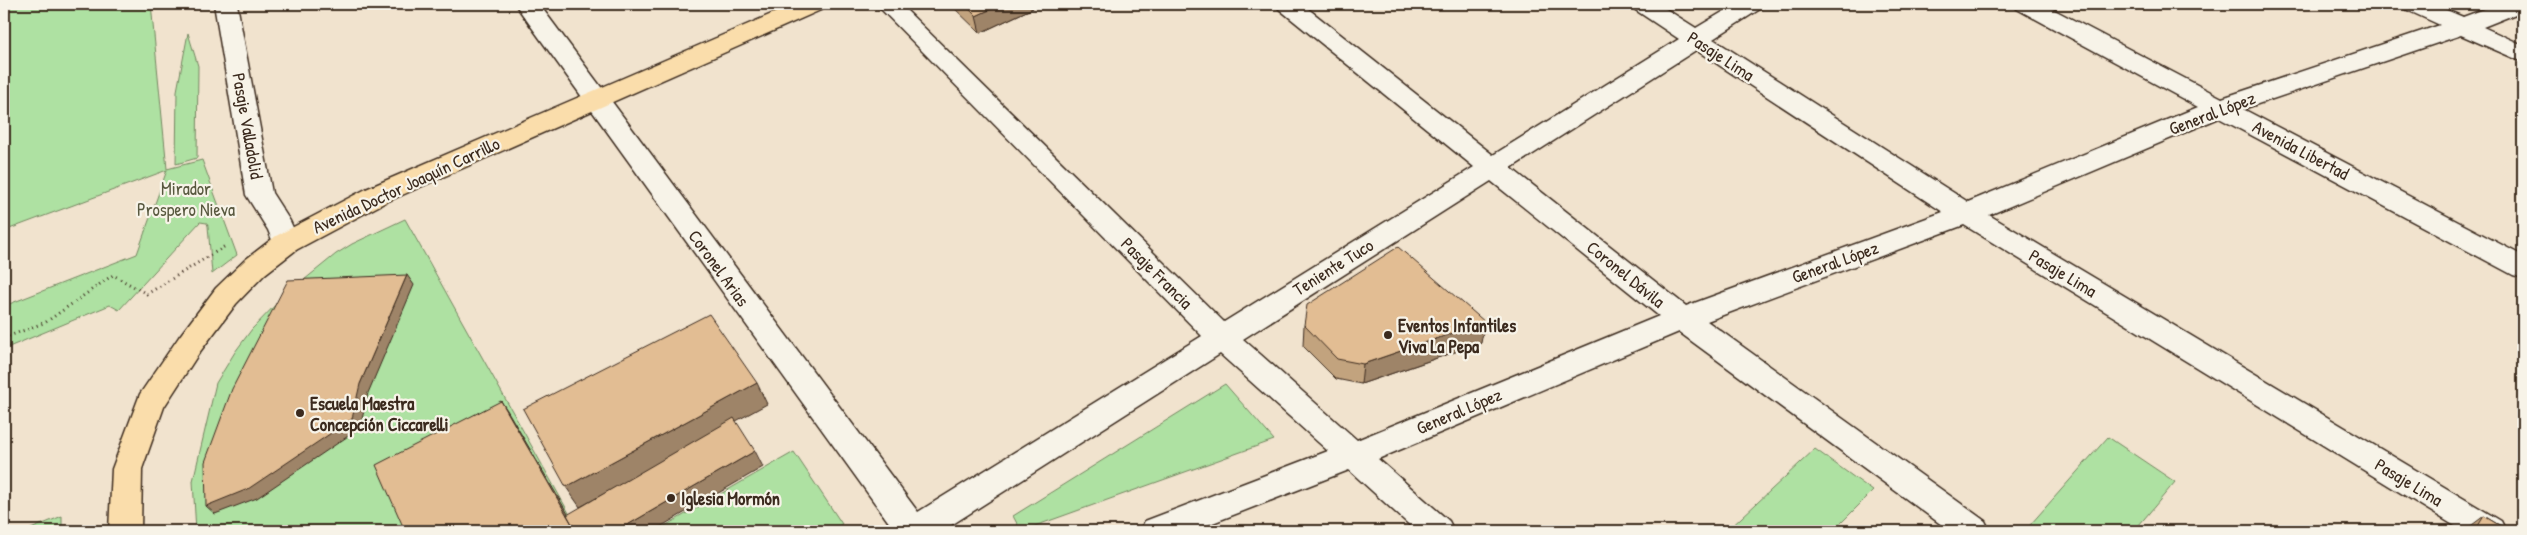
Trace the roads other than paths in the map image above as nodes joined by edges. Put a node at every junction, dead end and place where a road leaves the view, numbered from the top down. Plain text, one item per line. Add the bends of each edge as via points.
1 (225, 4) edge
2 (527, 4) edge
3 (815, 4) edge
4 (886, 4) edge
5 (1287, 4) edge
6 (1642, 4) edge
7 (1752, 4) edge
8 (2025, 4) edge
9 (2413, 4) edge
10 (2519, 4) edge
11 (2463, 26) junction
12 (1695, 39) junction
13 (2523, 54) edge
14 (595, 100) junction
15 (2221, 107) junction
16 (1494, 167) junction
17 (1966, 214) junction
18 (286, 243) junction
19 (2523, 268) edge
20 (1682, 319) junction
21 (1221, 337) junction
22 (1354, 455) junction
23 (125, 531) edge
24 (914, 531) edge
25 (1156, 531) edge
26 (1438, 531) edge
27 (1974, 531) edge
28 (2490, 531) edge

1 - 18 street, Pasaje Valladolid via 259,195 281,228
2 - 14 street, Coronel Arias
3 - 14 main road, Avenida Doctor Joaquín Carrillo
4 - 21 street, Pasaje Francia
5 - 16 street, Coronel Dávila
6 - 12 street, Pasaje Lima
7 - 12 street, Teniente Tuco
8 - 15 street, Avenida Libertad
9 - 11 street
10 - 11 street, General López
11 - 13 street
11 - 15 street, General López
12 - 16 street, Teniente Tuco
12 - 17 street, Pasaje Lima
14 - 18 main road, Avenida Doctor Joaquín Carrillo via 375,196
14 - 24 street, Coronel Arias
15 - 17 street, General López
15 - 19 street, Avenida Libertad
16 - 20 street, Coronel Dávila
16 - 21 street, Teniente Tuco
17 - 20 street, General López
17 - 28 street, Pasaje Lima
18 - 23 main road, Avenida Doctor Joaquín Carrillo via 255,267 226,296 151,403 127,468
20 - 22 street, General López
20 - 27 street, Coronel Dávila
21 - 22 street, Pasaje Francia
21 - 24 street, Teniente Tuco
22 - 25 street, General López
22 - 26 street, Pasaje Francia

